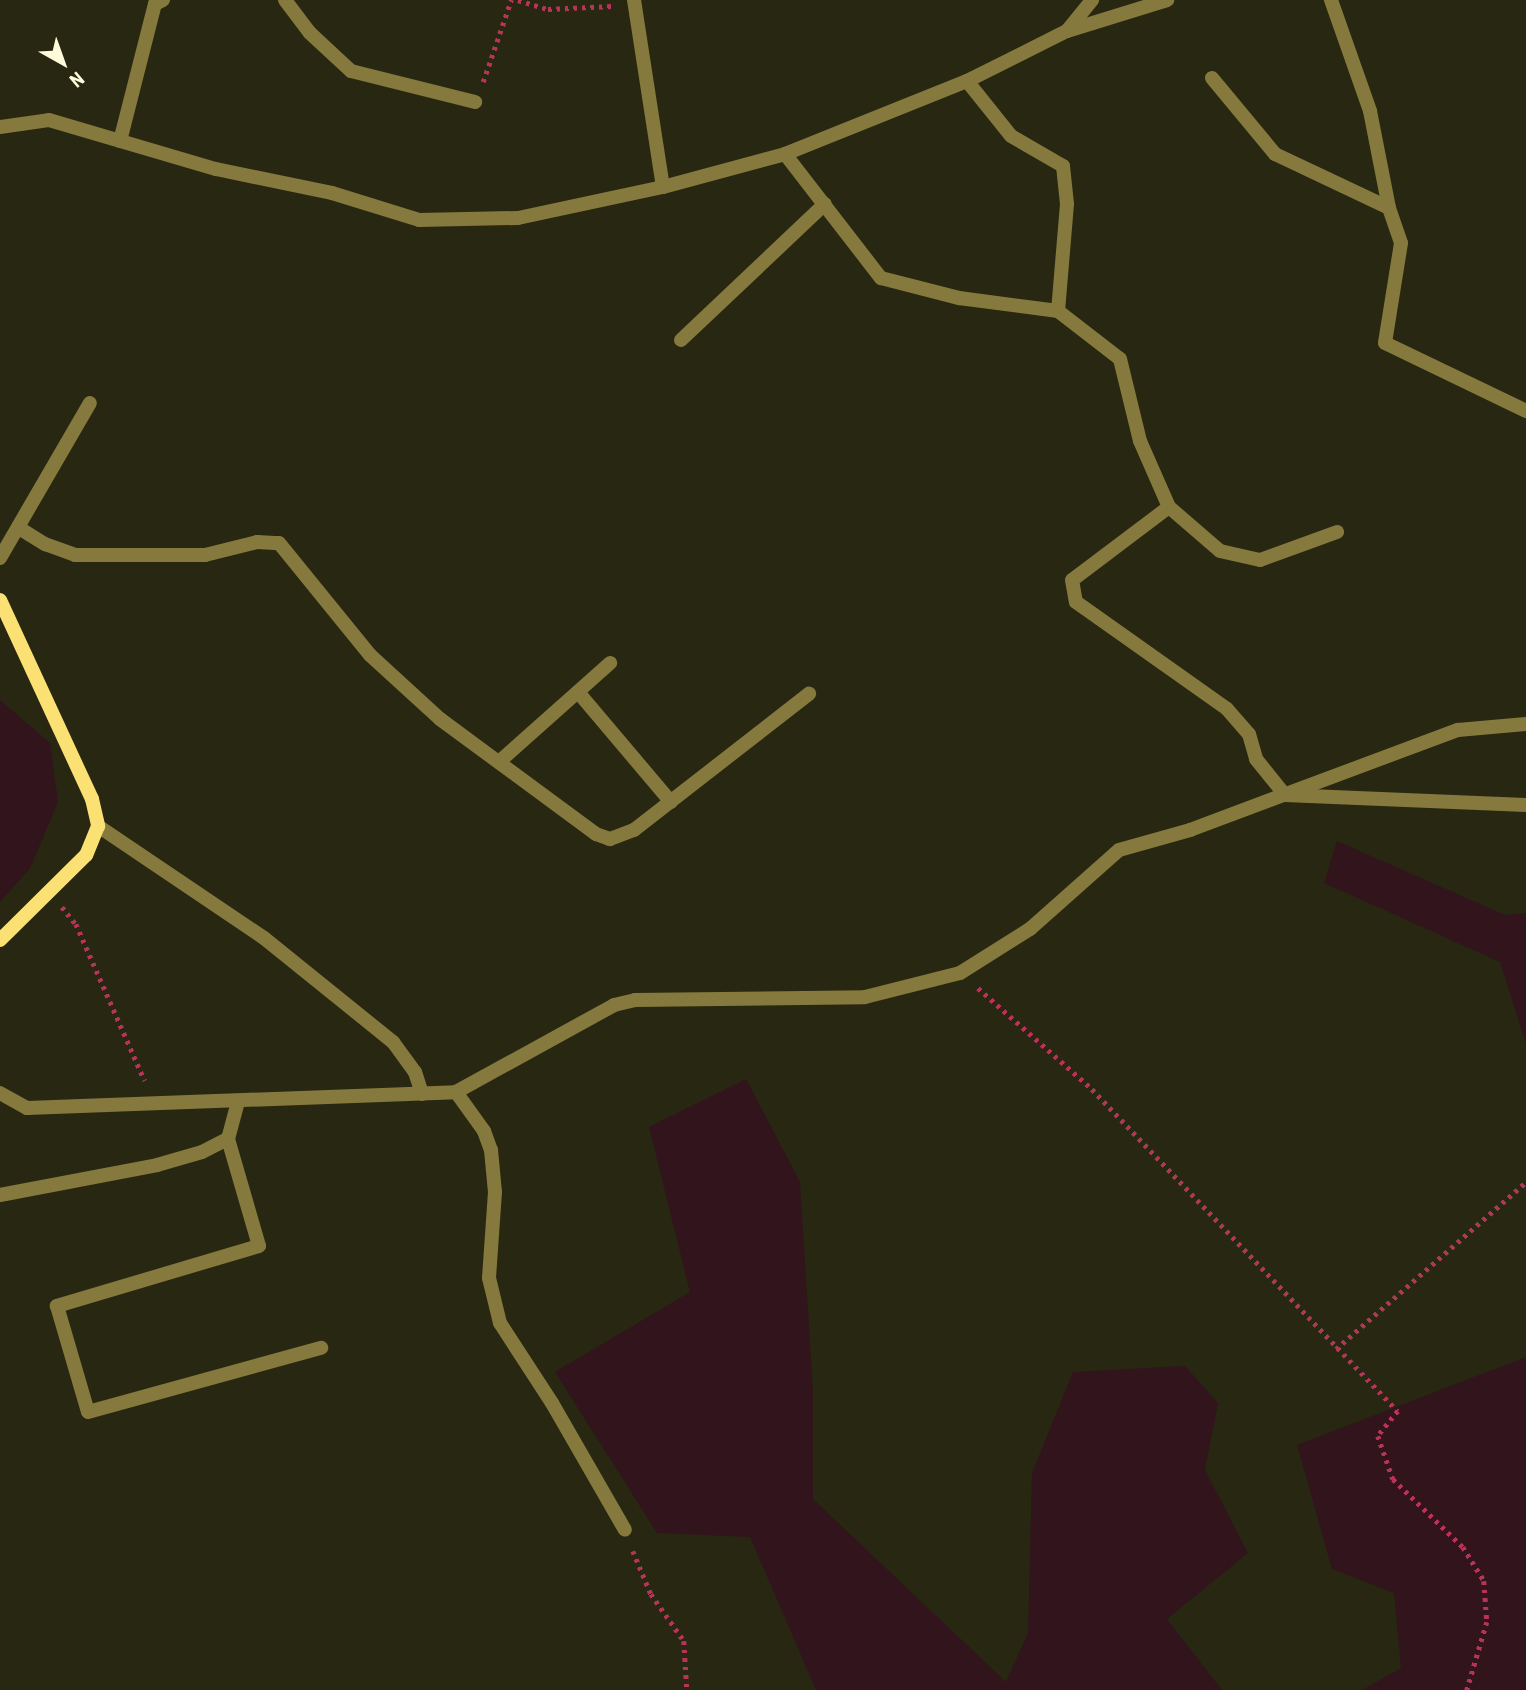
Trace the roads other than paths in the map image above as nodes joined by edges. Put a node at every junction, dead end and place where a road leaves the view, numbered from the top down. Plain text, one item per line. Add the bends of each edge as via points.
1 (163, 0) edge
2 (285, 0) edge
3 (1092, 0) edge
4 (1167, 0) edge
5 (1331, 0) edge
6 (634, 2) edge
7 (1067, 31) junction
8 (1212, 78) dead end
9 (967, 82) junction
10 (475, 102) road end
11 (0, 127) edge
12 (120, 141) junction
13 (785, 153) junction
14 (663, 187) junction
15 (825, 204) junction
16 (1389, 208) junction
17 (1058, 311) junction
18 (681, 340) dead end
19 (90, 403) dead end
20 (1526, 411) edge
21 (1169, 507) junction
22 (19, 528) junction
23 (1337, 532) dead end
24 (0, 558) edge
25 (0, 600) edge
26 (610, 663) dead end
27 (578, 692) junction
28 (809, 694) dead end
29 (1526, 724) edge
30 (499, 762) junction
31 (1285, 795) junction
32 (671, 802) junction
33 (1526, 805) edge
34 (98, 826) junction
35 (0, 940) edge
36 (456, 1092) junction
37 (0, 1093) edge
38 (422, 1094) junction
39 (238, 1102) junction
40 (228, 1139) junction
41 (0, 1195) edge
42 (321, 1348) dead end
43 (625, 1530) road end

1 - 12 street via 155,4
2 - 10 street via 310,33 351,71
3 - 7 street
4 - 7 street
5 - 16 street via 1370,111
6 - 14 street
7 - 9 street
8 - 16 street via 1275,154
9 - 13 street
9 - 17 street via 1011,136 1063,166 1067,204
11 - 12 street via 49,120
12 - 14 street via 419,220 517,218
13 - 14 street
13 - 15 street
15 - 17 street via 881,278 960,298
15 - 18 street
16 - 20 street via 1401,243 1385,343
17 - 21 street via 1120,359 1140,441
19 - 22 street
21 - 23 street via 1220,551 1260,560
21 - 31 street via 1072,580 1076,602 1227,709 1249,734 1256,760
22 - 24 street
22 - 30 street via 75,555 205,555 257,542 279,543 370,655 440,719
25 - 34 street via 92,799
26 - 27 street
27 - 30 street
27 - 32 street
28 - 32 street
29 - 31 street via 1458,730
30 - 32 street via 596,834 610,839 634,830
31 - 33 street
31 - 36 street via 1119,850 1030,929 960,973 865,996 635,1000 614,1005
34 - 35 street via 86,855
34 - 38 street via 264,938 393,1042 415,1072
36 - 38 street
36 - 43 street via 484,1131 491,1150 495,1192 489,1278 500,1322
37 - 39 street via 27,1108
38 - 39 street
39 - 40 street
40 - 41 street via 157,1165
40 - 42 street via 259,1246 57,1306 88,1412

